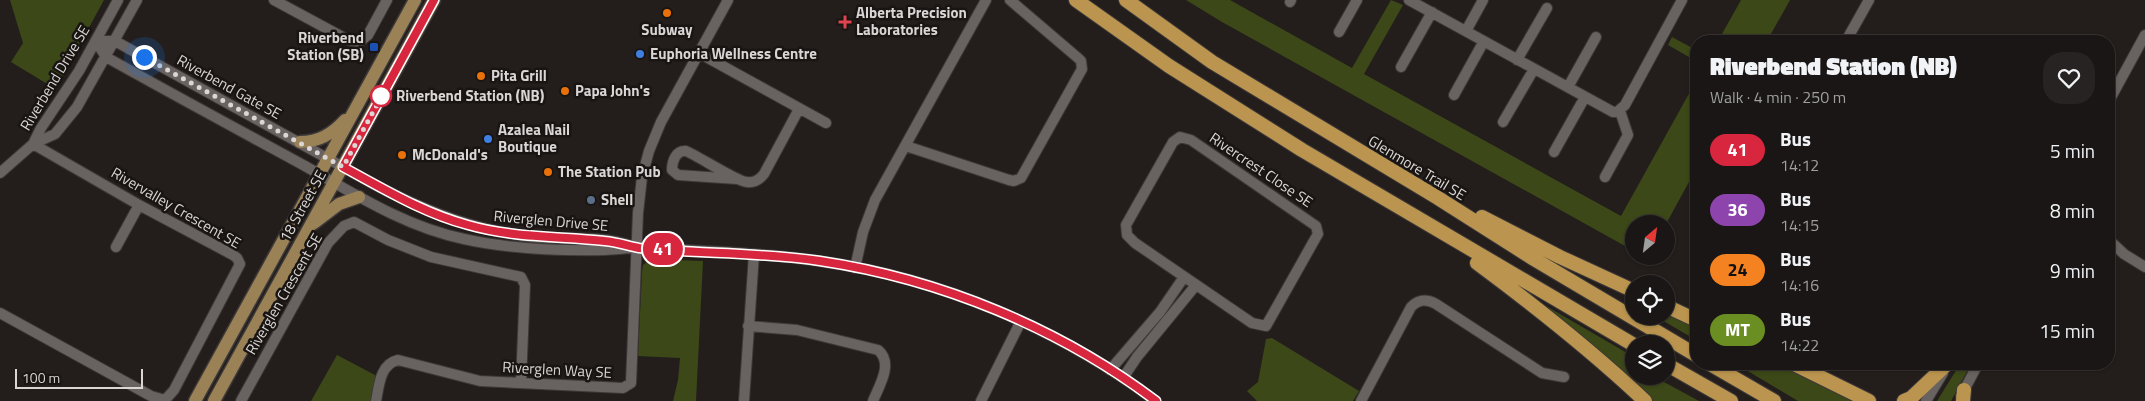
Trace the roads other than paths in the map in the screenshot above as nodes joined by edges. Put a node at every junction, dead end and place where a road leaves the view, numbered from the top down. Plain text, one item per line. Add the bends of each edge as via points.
1 (118, 0) edge
2 (137, 0) edge
3 (274, 0) edge
4 (388, 0) edge
5 (414, 0) edge
6 (434, 0) edge
7 (728, 0) edge
8 (986, 0) edge
9 (1010, 0) edge
10 (1072, 0) edge
11 (1076, 0) edge
12 (1126, 0) edge
13 (1357, 0) edge
14 (1409, 0) edge
15 (1483, 0) edge
16 (1682, 0) edge
17 (1869, 0) edge
18 (1547, 8) dead end
19 (1432, 12) junction
20 (1094, 14) junction
21 (1466, 31) junction
22 (1339, 32) dead end
23 (1849, 35) edge
24 (2145, 35) edge
25 (1596, 37) dead end
26 (96, 41) junction
27 (115, 41) junction
28 (1484, 41) junction
29 (699, 54) junction
30 (106, 58) junction
31 (1517, 60) junction
32 (1401, 67) dead end
33 (1534, 69) junction
34 (1568, 87) junction
35 (2115, 90) edge
36 (1454, 94) dead end
37 (1585, 96) junction
38 (355, 108) junction
39 (799, 108) junction
40 (1620, 111) junction
41 (1503, 122) dead end
42 (826, 123) dead end
43 (300, 142) junction
44 (33, 144) junction
45 (906, 146) junction
46 (1554, 152) dead end
47 (329, 158) junction
48 (343, 167) junction
49 (0, 173) edge
50 (320, 175) junction
51 (1605, 177) dead end
52 (737, 178) junction
53 (334, 183) junction
54 (359, 197) junction
55 (1438, 198) junction
56 (139, 205) junction
57 (1424, 223) junction
58 (310, 226) junction
59 (2115, 246) edge
60 (116, 247) dead end
61 (636, 248) junction
62 (754, 254) junction
63 (855, 268) junction
64 (2145, 268) edge
65 (1184, 277) junction
66 (1196, 285) junction
67 (1625, 287) edge
68 (1675, 310) edge
69 (0, 313) edge
70 (1690, 317) edge
71 (1021, 321) junction
72 (748, 326) junction
73 (1625, 340) edge
74 (1690, 352) edge
75 (1675, 369) edge
76 (1110, 370) junction
77 (1720, 370) edge
78 (1806, 370) edge
79 (1941, 370) edge
80 (1944, 370) edge
81 (1975, 370) edge
82 (1564, 377) dead end
83 (1123, 378) junction
84 (521, 382) junction
85 (1962, 397) edge
86 (195, 401) edge
87 (214, 401) edge
88 (241, 401) edge
89 (376, 401) edge
90 (744, 401) edge
91 (874, 401) edge
92 (981, 401) edge
93 (1156, 401) edge
94 (1361, 401) edge
95 (1645, 401) edge
96 (1731, 401) edge
97 (1774, 401) edge
98 (1869, 401) edge
99 (1904, 401) edge
100 (1926, 401) edge

1 - 26 street, Riverbend Drive SE
2 - 27 street, Riverbend Drive SE
3 - 4 street via 348,40 358,42 368,35
5 - 38 main road, 18 Street SE
6 - 48 main road, 18 Street SE
7 - 29 street
8 - 45 street
9 - 45 street via 1082,64 1021,178 1009,180
10 - 20 highway
11 - 20 highway
12 - 55 highway, Glenmore Trail SE via 1212,62
13 - 22 street
14 - 19 street
15 - 21 street
16 - 40 street
17 - 23 street
18 - 31 street
19 - 21 street
19 - 32 street
20 - 57 highway via 1194,82
21 - 28 street
24 - 35 street
25 - 34 street
26 - 27 street, Riverbend Gate SE
26 - 30 street
26 - 44 street, Riverbend Drive SE
27 - 30 street, Riverbend Drive SE
27 - 43 street, Riverbend Gate SE
28 - 31 street
28 - 36 street
29 - 39 street
29 - 61 street via 661,122 649,151 640,190
30 - 44 street, Riverbend Drive SE via 77,107 55,134
30 - 50 street
31 - 33 street
33 - 34 street
33 - 41 street
34 - 37 street
37 - 40 street via 1613,112
37 - 46 street
38 - 43 main road via 323,138
38 - 47 main road, 18 Street SE
39 - 42 street
39 - 52 street via 760,178 748,183
40 - 51 street via 1628,135
43 - 47 street, Riverbend Gate SE
44 - 49 street, Riverbend Drive SE
44 - 56 street, Rivervalley Crescent SE
45 - 63 street via 867,219
47 - 48 street, Riverglen Drive SE
47 - 50 main road, 18 Street SE
48 - 53 main road, 18 Street SE
48 - 61 street, Riverglen Drive SE via 412,204 467,225 496,232 606,241
50 - 53 street
50 - 86 main road, 18 Street SE
52 - 52 street via 682,150 676,154 671,167 678,175
53 - 54 street, Riverglen Drive SE
53 - 58 main road, 18 Street SE
54 - 58 main road via 339,204
54 - 61 street, Riverglen Drive SE via 404,220 463,239 545,248
55 - 67 highway via 1467,209
55 - 74 highway, Glenmore Trail SE
56 - 60 street
56 - 69 street, Rivervalley Crescent SE via 232,255 240,264 165,400 151,396
57 - 73 highway
57 - 95 highway via 1537,308
58 - 87 main road, 18 Street SE
59 - 64 street
61 - 62 street, Riverglen Drive SE
61 - 84 street, Riverglen Way SE via 631,382 623,388
62 - 63 street, Riverglen Drive SE
62 - 72 street
63 - 71 street, Riverglen Drive SE via 938,289
65 - 66 street, Rivercrest Close SE
65 - 66 street, Rivercrest Close SE via 1134,243 1125,230 1173,142 1180,137 1207,151 1314,224 1318,230 1266,326 1252,323
65 - 76 street
66 - 83 street
68 - 70 highway
71 - 76 street, Riverglen Drive SE
71 - 92 street
72 - 90 street
72 - 91 street via 797,330 878,350 886,365
75 - 96 highway
76 - 83 street, Riverglen Drive SE
77 - 97 highway
78 - 98 highway
79 - 99 highway
80 - 100 street
81 - 85 street
82 - 94 street via 1542,373 1425,300 1411,307
83 - 93 street, Riverglen Drive SE
84 - 88 street, Riverglen Crescent SE via 525,285 521,277 431,257 354,222 344,226 328,243
84 - 89 street, Riverglen Way SE via 480,381 398,360 383,371

